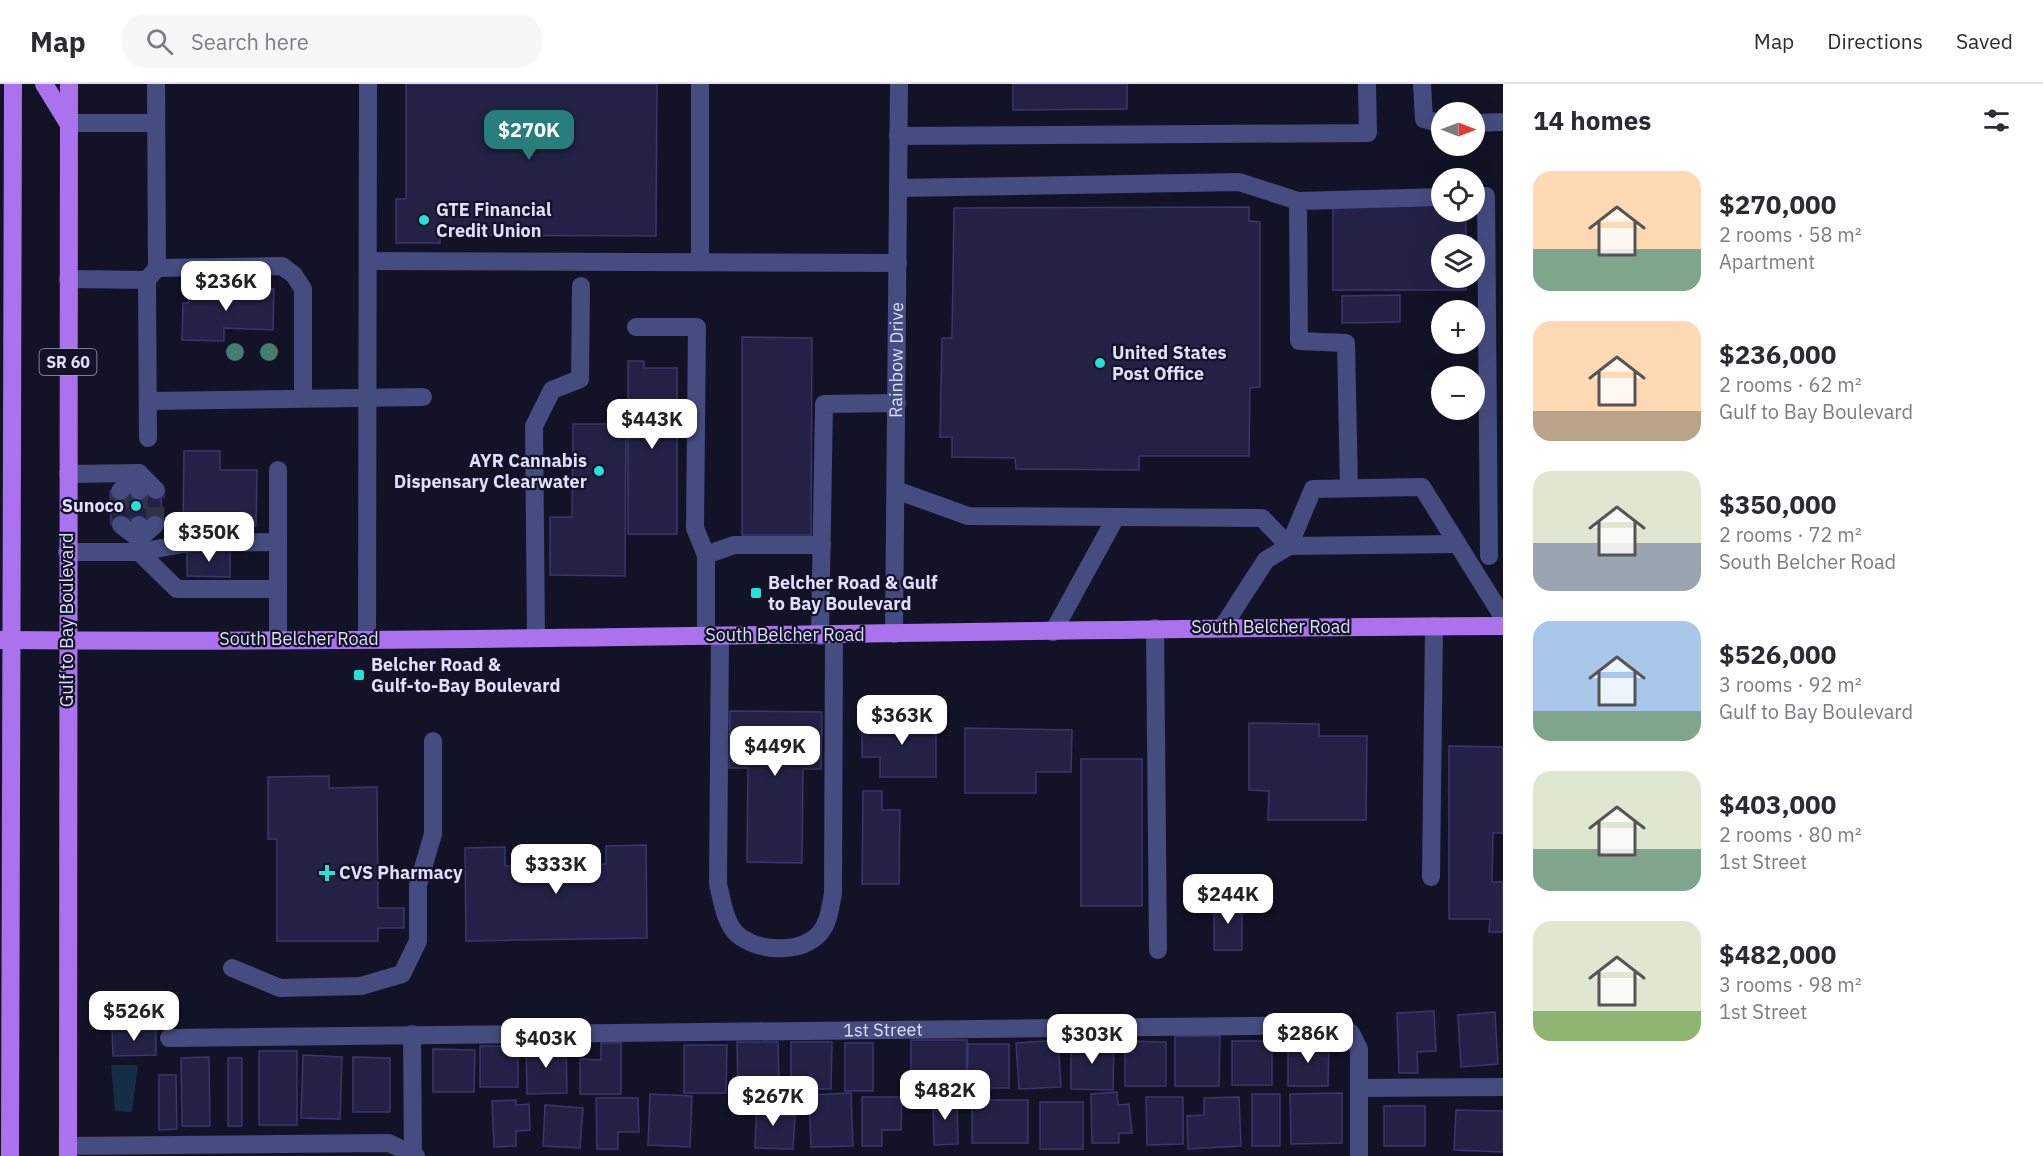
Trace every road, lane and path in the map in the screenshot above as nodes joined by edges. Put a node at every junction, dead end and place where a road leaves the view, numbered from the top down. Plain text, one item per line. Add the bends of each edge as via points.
1 (13, 84) edge
2 (44, 84) edge
3 (69, 84) edge
4 (156, 84) edge
5 (368, 84) edge
6 (700, 84) edge
7 (899, 84) edge
8 (1367, 84) edge
9 (1422, 84) edge
10 (1431, 121) edge
11 (1503, 122) edge
12 (68, 123) junction
13 (156, 123) junction
14 (1485, 123) edge
15 (898, 136) junction
16 (898, 188) junction
17 (1485, 196) edge
18 (1431, 197) edge
19 (1298, 201) junction
20 (368, 261) junction
21 (700, 262) junction
22 (897, 263) junction
23 (152, 274) junction
24 (68, 279) junction
25 (581, 286) dead end
26 (636, 327) dead end
27 (369, 397) junction
28 (423, 397) dead end
29 (303, 398) junction
30 (148, 401) junction
31 (897, 403) junction
32 (148, 438) dead end
33 (278, 470) dead end
34 (68, 474) junction
35 (1349, 488) junction
36 (896, 490) junction
37 (120, 491) dead end
38 (1116, 517) junction
39 (120, 525) dead end
40 (143, 535) junction
41 (278, 542) junction
42 (1456, 544) junction
43 (822, 545) junction
44 (1289, 546) junction
45 (67, 552) junction
46 (706, 555) junction
47 (1489, 556) dead end
48 (278, 589) junction
49 (1503, 617) edge
50 (1434, 626) junction
51 (1503, 626) edge
52 (1155, 628) junction
53 (1222, 628) junction
54 (1053, 632) junction
55 (894, 634) junction
56 (827, 635) junction
57 (536, 636) junction
58 (713, 636) junction
59 (278, 639) junction
60 (367, 639) junction
61 (5, 640) edge
62 (67, 640) junction
63 (433, 741) dead end
64 (1431, 877) dead end
65 (1158, 951) dead end
66 (232, 968) dead end
67 (412, 1034) junction
68 (169, 1038) dead end
69 (1503, 1087) edge
70 (1359, 1088) junction
71 (5, 1091) edge
72 (68, 1151) edge
73 (10, 1156) edge
74 (414, 1156) edge
75 (1359, 1156) edge

1 - 61 main road
2 - 12 main road
3 - 12 main road, Gulf to Bay Boulevard / SR 60
4 - 13 street
5 - 20 street
6 - 21 street
7 - 15 street, Rainbow Drive
8 - 15 street via 1368,134
9 - 10 street via 1424,119
11 - 14 street
12 - 13 street
12 - 24 main road, Gulf to Bay Boulevard / SR 60
13 - 23 street
15 - 16 street, Rainbow Drive
16 - 19 street via 1239,182
16 - 22 street, Rainbow Drive
17 - 47 street
18 - 19 street
19 - 35 street via 1299,341 1346,343
20 - 21 street
20 - 27 street
21 - 22 street
22 - 31 street, Rainbow Drive
23 - 24 street
23 - 29 street via 282,266 294,275 303,289
23 - 30 street
24 - 34 main road, Gulf to Bay Boulevard / SR 60
25 - 57 street via 580,379 552,390 534,426
26 - 46 street via 698,327 695,528
27 - 28 street
27 - 29 street
27 - 60 street
29 - 30 street
30 - 32 street
31 - 36 street, Rainbow Drive
31 - 43 street via 824,404
33 - 41 street
34 - 37 street via 144,485
34 - 45 main road, Gulf to Bay Boulevard / SR 60
35 - 42 street via 1422,487
35 - 44 street via 1312,489
36 - 38 street via 968,516
36 - 55 street, Rainbow Drive
38 - 44 street via 1262,518
38 - 54 street
39 - 40 street
40 - 41 street via 189,543
40 - 45 street
40 - 48 street via 177,589
41 - 48 street
42 - 44 street
42 - 49 street
43 - 46 street via 734,545
43 - 56 street
44 - 53 street via 1266,560
45 - 62 main road, Gulf to Bay Boulevard / SR 60
46 - 58 street
48 - 59 street
50 - 51 main road, South Belcher Road
50 - 53 main road, South Belcher Road
50 - 64 street
52 - 53 main road, South Belcher Road
52 - 54 main road, South Belcher Road
52 - 65 street
54 - 55 main road, South Belcher Road
55 - 56 main road, South Belcher Road
56 - 58 main road, South Belcher Road
56 - 58 street via 833,894 821,933 804,945 776,948 754,944 737,934 724,909 718,884 718,706
57 - 58 main road, South Belcher Road
57 - 60 main road, South Belcher Road
59 - 60 main road, South Belcher Road
59 - 62 main road, South Belcher Road
61 - 62 main road, South Belcher Road
61 - 71 main road
62 - 72 main road, Gulf to Bay Boulevard / SR 60
63 - 66 street via 433,834 418,885 418,941 402,974 361,986 280,988
67 - 68 street, 1st Street
67 - 70 street, 1st Street via 1334,1025 1351,1033 1359,1049
67 - 74 street
69 - 70 street
70 - 75 street
71 - 73 main road
72 - 74 street via 389,1143

